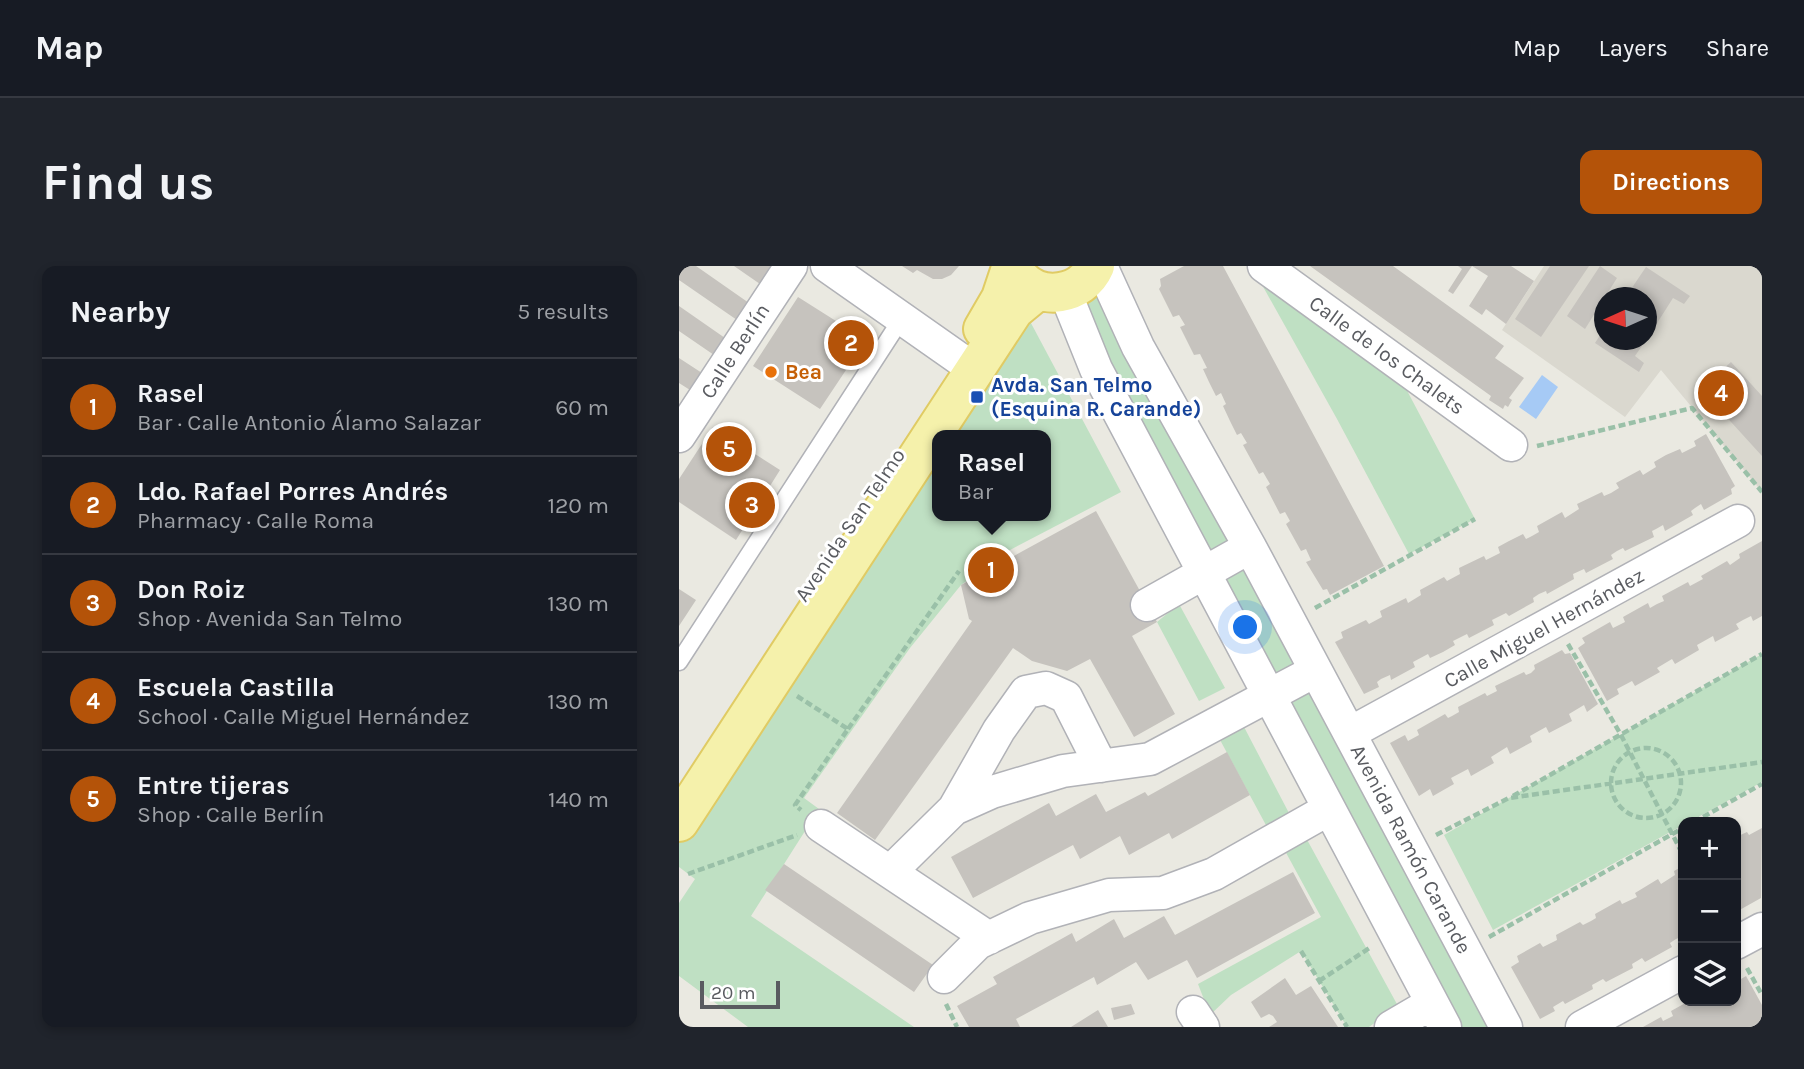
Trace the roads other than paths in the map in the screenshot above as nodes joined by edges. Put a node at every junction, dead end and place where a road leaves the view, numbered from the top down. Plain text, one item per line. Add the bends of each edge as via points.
1 (791, 266) edge
2 (827, 266) edge
3 (1095, 266) edge
4 (1101, 266) edge
5 (1264, 266) edge
6 (1031, 279) edge
7 (902, 318) junction
8 (961, 360) junction
9 (935, 430) edge
10 (932, 435) edge
11 (679, 436) edge
12 (1511, 444) road end
13 (1738, 522) dead end
14 (1250, 547) junction
15 (1203, 572) junction
16 (1147, 605) dead end
17 (679, 662) edge
18 (1315, 671) junction
19 (1269, 696) junction
20 (1350, 733) junction
21 (1101, 766) junction
22 (686, 791) edge
23 (954, 809) junction
24 (1329, 809) junction
25 (679, 822) edge
26 (821, 826) road end
27 (890, 872) junction
28 (1762, 929) edge
29 (989, 938) junction
30 (1741, 940) edge
31 (1678, 975) edge
32 (944, 977) dead end
33 (1438, 1015) edge
34 (1391, 1027) edge
35 (1506, 1027) edge
36 (1582, 1027) edge

1 - 11 street, Calle Berlín
2 - 7 street
3 - 6 main road via 1086,280
4 - 14 street, Avenida Ramón Carande via 1138,347
5 - 12 street, Calle de los Chalets
6 - 8 main road, Avenida San Telmo via 1001,298
6 - 9 main road
6 - 15 street via 1096,369
7 - 8 street
7 - 17 lane
8 - 22 main road, Avenida San Telmo
10 - 22 main road via 771,680
13 - 20 street, Calle Miguel Hernández
14 - 15 street
14 - 18 street, Avenida Ramón Carande
15 - 16 street
15 - 19 street
18 - 19 street
18 - 20 street, Avenida Ramón Carande
19 - 21 street via 1150,759
19 - 24 street
20 - 35 street, Avenida Ramón Carande
21 - 23 street via 1063,771 992,792
21 - 23 street via 1066,697 1046,688 1026,692
22 - 25 main road
23 - 27 street
24 - 29 street via 1214,874 1163,893 1109,895 1030,918
24 - 33 street
26 - 27 street
27 - 29 street
28 - 30 street
29 - 32 street
31 - 36 street
33 - 34 street

